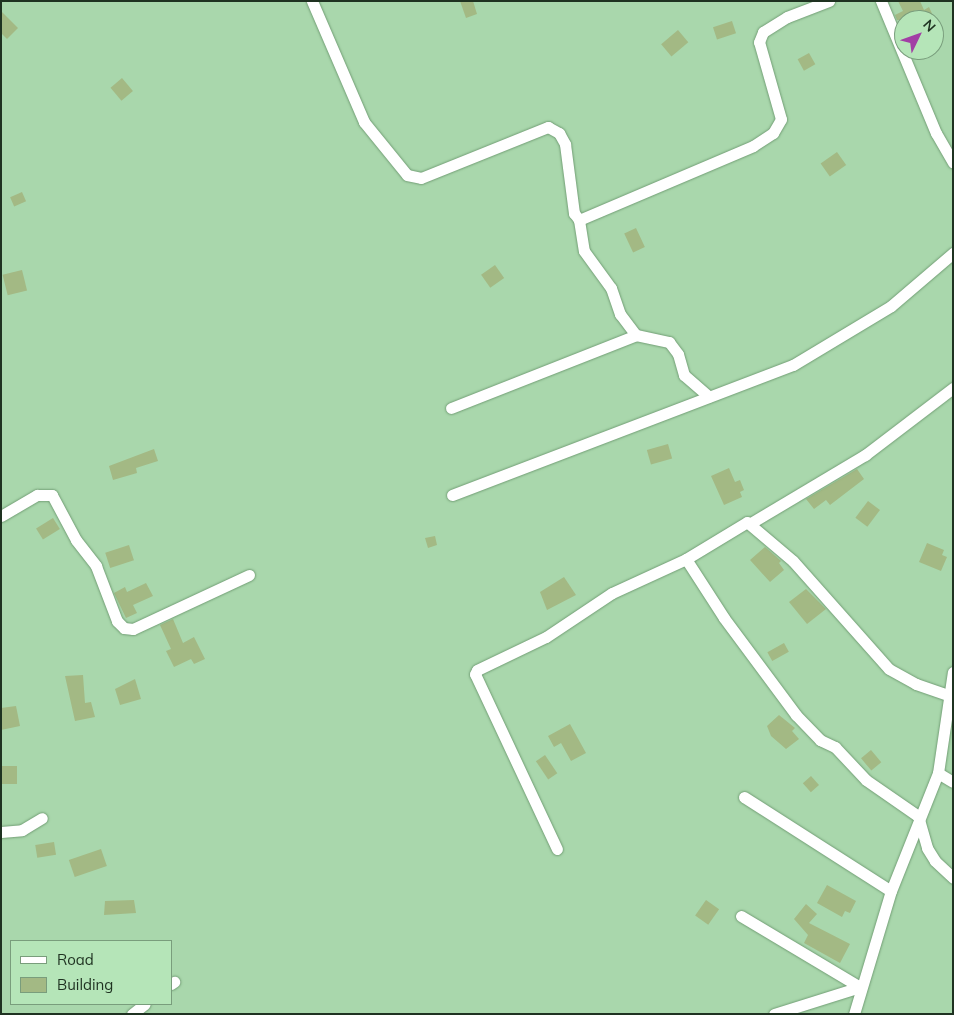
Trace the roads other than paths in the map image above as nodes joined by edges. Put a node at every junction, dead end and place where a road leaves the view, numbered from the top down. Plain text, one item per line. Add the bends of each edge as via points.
1 (312, 1) edge
2 (829, 1) edge
3 (881, 1) edge
4 (953, 162) edge
5 (579, 220) junction
6 (953, 253) edge
7 (636, 335) junction
8 (953, 388) edge
9 (709, 397) junction
10 (451, 408) dead end
11 (452, 495) dead end
12 (1, 516) edge
13 (752, 523) junction
14 (686, 559) junction
15 (249, 575) dead end
16 (953, 672) edge
17 (952, 696) edge
18 (938, 773) junction
19 (953, 782) edge
20 (744, 797) dead end
21 (918, 816) junction
22 (42, 818) dead end
23 (1, 832) edge
24 (557, 850) dead end
25 (953, 878) edge
26 (891, 891) junction
27 (741, 916) dead end
28 (860, 987) junction
29 (144, 1005) edge
30 (132, 1014) edge
31 (774, 1014) edge
32 (854, 1014) edge

1 - 5 street via 364,122 407,175 421,178 548,127 559,133 565,144 569,186 574,213
2 - 5 street via 787,17 763,32 759,42 781,119 773,133 753,146
3 - 4 street via 936,133
5 - 7 street via 584,251 611,288 620,314
6 - 9 street via 891,306 793,365
7 - 9 street via 669,342 678,354 684,375
7 - 10 street
8 - 13 street via 865,455
9 - 11 street
12 - 15 street via 37,495 45,493 52,496 76,540 96,566 117,621 124,628 133,629
13 - 14 street via 747,522
13 - 17 street via 793,561 889,669 916,684
14 - 21 street via 724,618 796,715 820,740 835,747 866,780
14 - 24 street via 612,593 546,637 477,670 476,674
16 - 17 street
17 - 18 street
18 - 19 street
18 - 21 street
20 - 26 street
21 - 25 street via 927,848
21 - 26 street
22 - 23 street via 22,830
26 - 28 street
27 - 28 street
28 - 31 street
28 - 32 street
29 - 30 street

